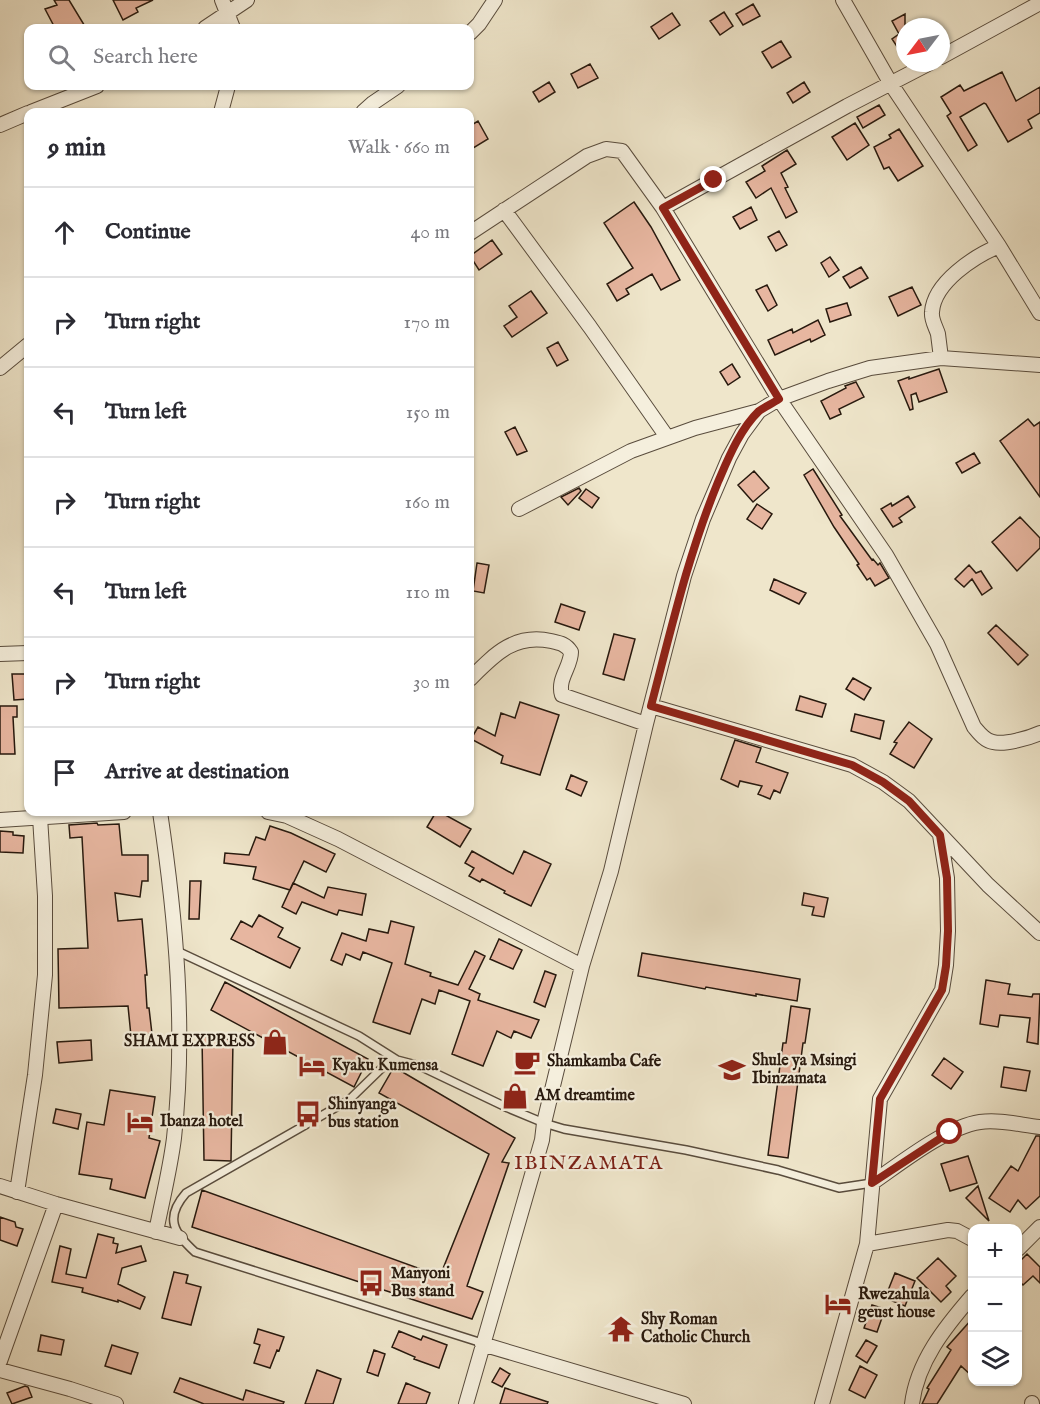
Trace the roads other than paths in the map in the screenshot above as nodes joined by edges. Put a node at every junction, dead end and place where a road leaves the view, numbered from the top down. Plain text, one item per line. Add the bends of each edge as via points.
1 (222, 0) edge
2 (247, 0) edge
3 (495, 0) edge
4 (843, 0) edge
5 (1040, 3) edge
6 (228, 14) junction
7 (212, 24) edge
8 (231, 24) edge
9 (474, 29) edge
10 (950, 52) edge
11 (913, 72) edge
12 (891, 84) junction
13 (87, 90) edge
14 (227, 90) edge
15 (392, 90) edge
16 (42, 108) edge
17 (222, 108) edge
18 (367, 108) edge
19 (24, 115) edge
20 (0, 125) edge
21 (663, 208) junction
22 (504, 210) junction
23 (474, 230) edge
24 (999, 246) junction
25 (1040, 313) edge
26 (24, 348) edge
27 (941, 358) junction
28 (1040, 364) edge
29 (0, 368) edge
30 (779, 399) junction
31 (759, 411) junction
32 (667, 437) junction
33 (519, 509) dead end
34 (24, 653) edge
35 (0, 654) edge
36 (474, 675) edge
37 (651, 706) junction
38 (646, 723) junction
39 (1040, 733) edge
40 (55, 816) edge
41 (160, 816) edge
42 (287, 816) edge
43 (40, 817) junction
44 (0, 820) edge
45 (940, 835) junction
46 (1040, 933) edge
47 (177, 951) junction
48 (582, 966) junction
49 (397, 1060) junction
50 (544, 1123) junction
51 (1040, 1127) edge
52 (872, 1183) junction
53 (0, 1186) edge
54 (17, 1192) junction
55 (56, 1204) junction
56 (1040, 1227) edge
57 (156, 1232) junction
58 (968, 1237) edge
59 (180, 1238) junction
60 (867, 1244) junction
61 (1022, 1244) edge
62 (968, 1301) edge
63 (482, 1344) junction
64 (0, 1361) edge
65 (0, 1370) edge
66 (116, 1404) edge
67 (466, 1404) edge
68 (684, 1404) edge
69 (822, 1404) edge
70 (912, 1404) edge

1 - 6 street
2 - 6 street
3 - 9 street
4 - 12 street
5 - 10 street
6 - 7 street
6 - 8 street
11 - 12 street
12 - 21 street
12 - 24 street
13 - 16 street
14 - 17 street
15 - 18 street
19 - 20 street
21 - 22 street via 622,151 606,149 587,156
21 - 30 street
22 - 23 street
22 - 32 street
24 - 25 street
24 - 27 street via 971,259 935,300 932,320
26 - 29 street
27 - 28 street
27 - 30 street via 870,368
30 - 31 street
30 - 39 street via 904,584 938,644 974,727 993,742
31 - 32 street
31 - 37 street via 729,458 703,519 684,576
32 - 33 street via 593,469
34 - 35 street
36 - 38 street via 498,653 524,639 564,644 571,658 560,685 562,694
37 - 38 street
37 - 45 street via 852,765 909,801
38 - 48 street via 611,871
40 - 43 street
41 - 47 street
42 - 48 street
43 - 44 street
43 - 54 street via 45,975
45 - 46 street
45 - 52 street via 947,878 948,931 942,990 880,1099
47 - 49 lane via 359,1036
47 - 57 street via 174,1139
48 - 50 street
49 - 50 lane via 420,1066
49 - 59 lane via 385,1065 349,1100 186,1193 177,1203 172,1222
50 - 52 lane via 747,1163 839,1188
50 - 63 street
51 - 52 street via 991,1121 963,1126
52 - 60 street
53 - 54 street
54 - 55 street
55 - 57 street
55 - 64 street
56 - 61 street
57 - 59 street
58 - 60 street via 948,1230
59 - 63 lane via 195,1252
60 - 69 street
62 - 70 street via 922,1366
63 - 67 street
63 - 68 street
65 - 66 street

